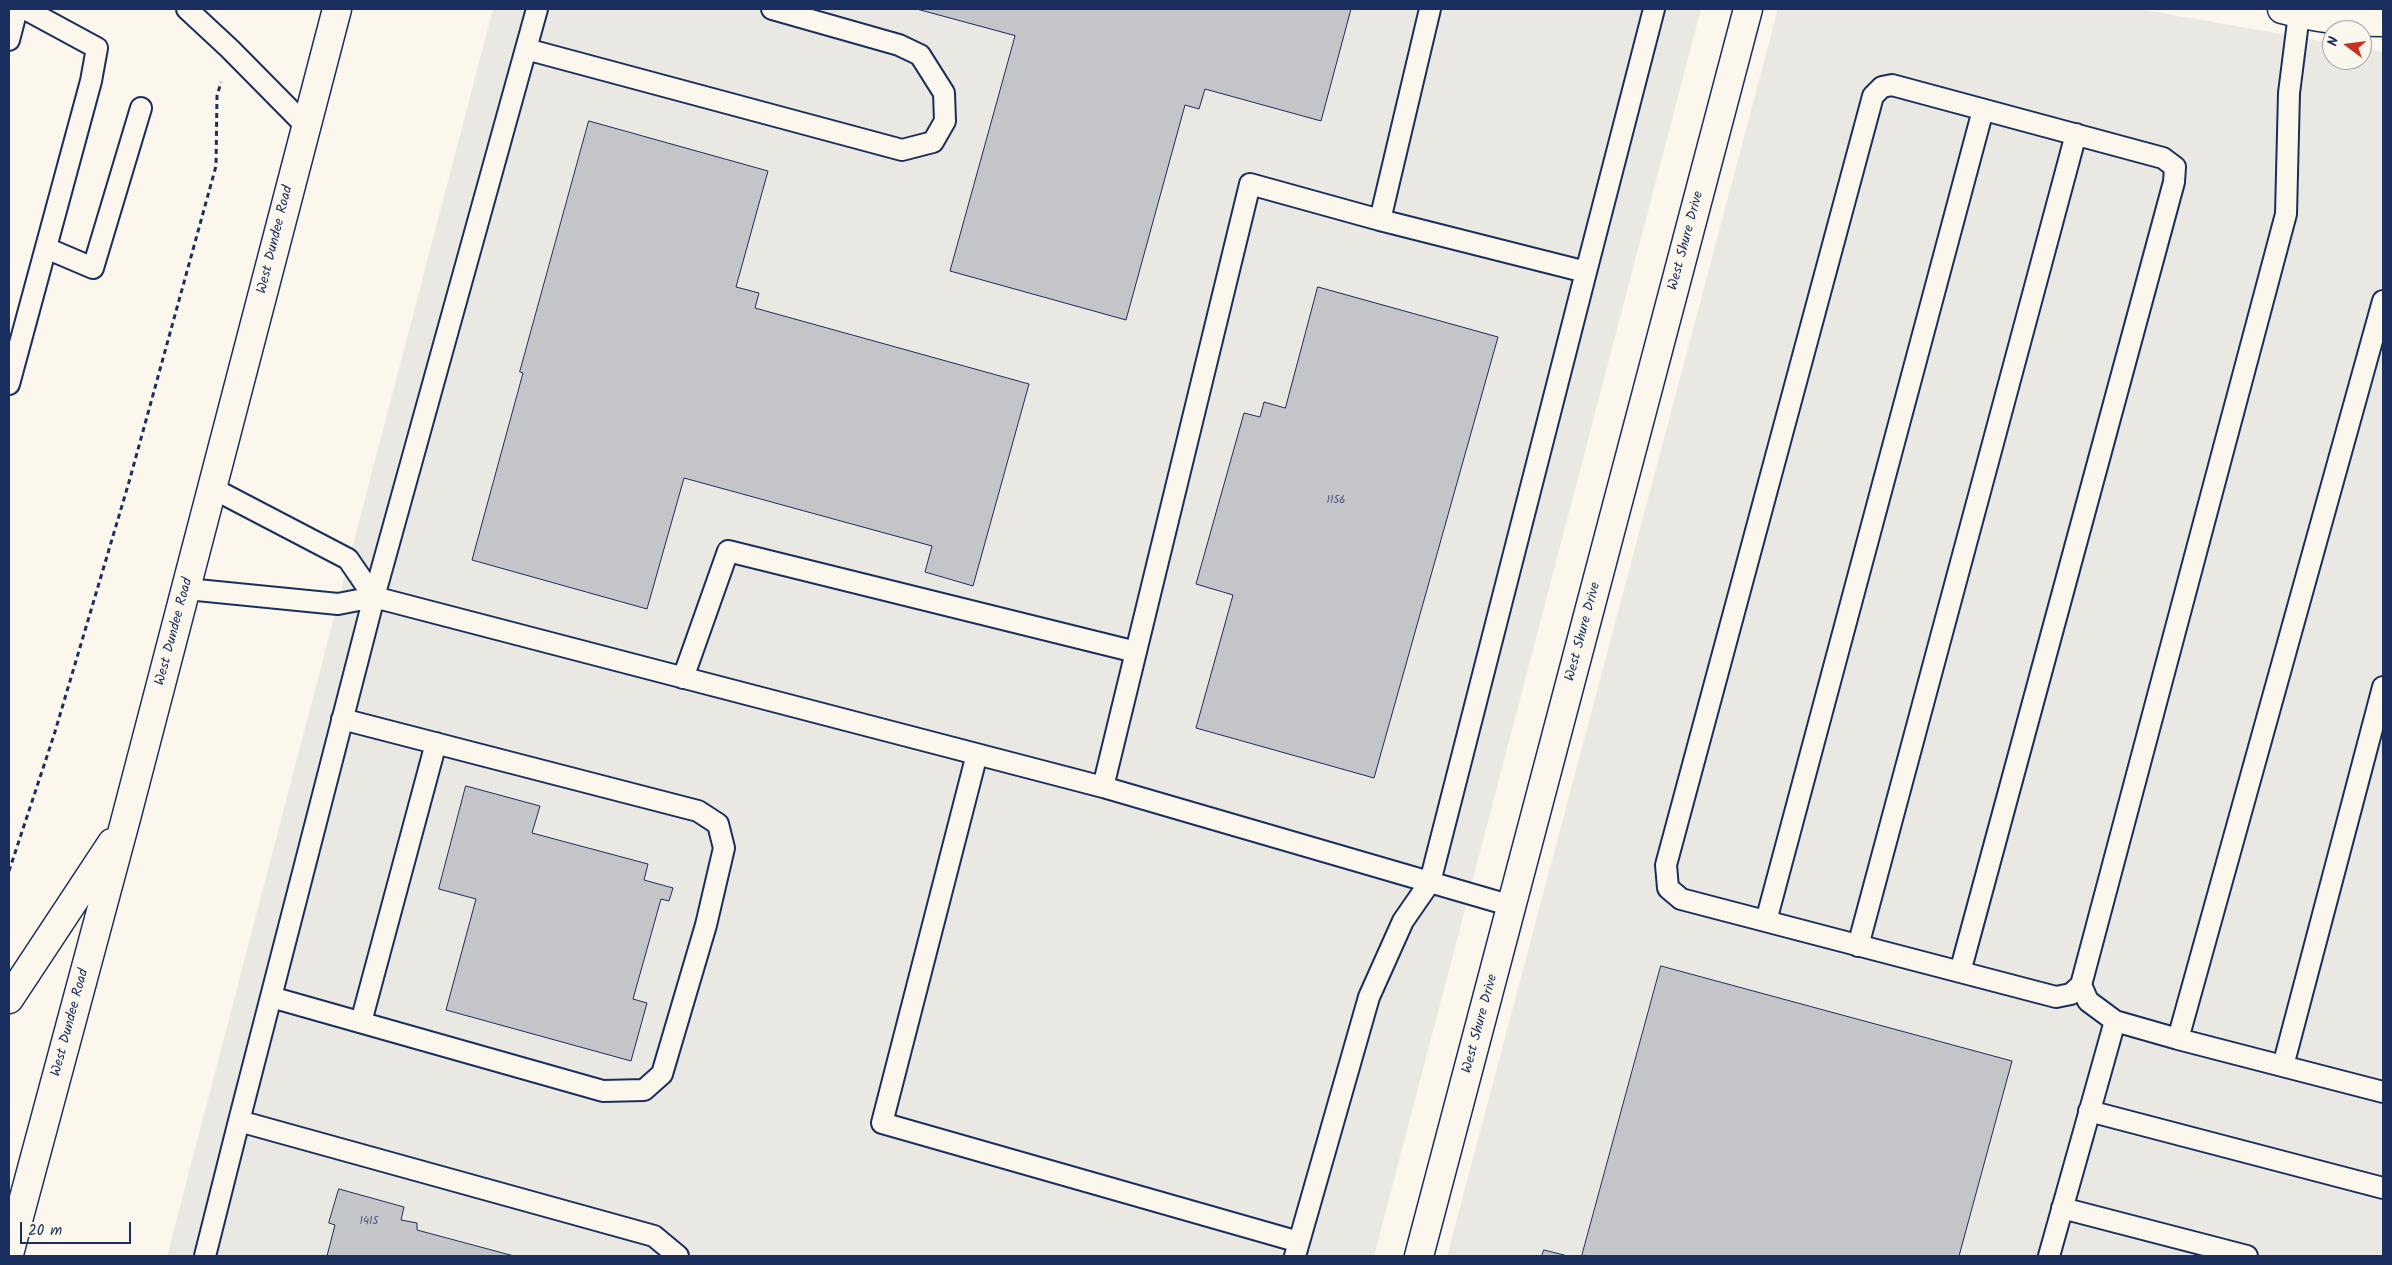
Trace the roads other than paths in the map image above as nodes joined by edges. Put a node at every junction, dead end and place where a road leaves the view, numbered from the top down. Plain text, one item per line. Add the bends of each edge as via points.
1 (17, 9) edge
2 (25, 9) edge
3 (187, 9) edge
4 (337, 9) edge
5 (537, 9) edge
6 (772, 9) edge
7 (1430, 9) edge
8 (1654, 9) edge
9 (1748, 9) edge
10 (2290, 11) edge
11 (2383, 22) edge
12 (9, 40) edge
13 (526, 49) junction
14 (142, 108) dead end
15 (1983, 110) junction
16 (306, 126) junction
17 (2076, 134) junction
18 (1380, 220) junction
19 (46, 248) junction
20 (1586, 272) junction
21 (2383, 300) edge
22 (9, 384) edge
23 (212, 488) junction
24 (187, 589) junction
25 (374, 597) junction
26 (1136, 652) junction
27 (684, 678) junction
28 (2383, 687) edge
29 (342, 719) junction
30 (436, 743) junction
31 (977, 754) junction
32 (1103, 787) junction
33 (125, 822) junction
34 (1430, 882) junction
35 (1512, 906) junction
36 (1766, 921) junction
37 (1858, 946) junction
38 (1960, 972) junction
39 (2081, 985) junction
40 (271, 997) junction
41 (9, 999) edge
42 (2115, 1021) junction
43 (361, 1022) junction
44 (2178, 1039) junction
45 (2282, 1066) junction
46 (2383, 1092) edge
47 (2089, 1111) junction
48 (239, 1121) junction
49 (2383, 1188) edge
50 (2062, 1208) junction
51 (1297, 1249) edge
52 (9, 1254) edge
53 (204, 1256) edge
54 (678, 1256) edge
55 (1419, 1256) edge
56 (2049, 1256) edge
57 (2247, 1256) edge

1 - 12 lane
2 - 19 lane via 96,48 91,81
3 - 16 lane
4 - 16 main road, West Dundee Road
5 - 13 lane
6 - 13 lane via 899,45 920,55 944,92 945,121 933,142 902,150
7 - 18 lane
8 - 20 lane
9 - 35 main road, West Shure Drive
10 - 11 main road via 2359,22
10 - 39 lane via 2286,214
13 - 25 lane
14 - 19 lane via 93,268
15 - 17 lane
15 - 36 lane
15 - 36 lane via 1892,86 1882,87 1873,96 1666,866 1668,888 1681,899
16 - 23 main road, West Dundee Road
17 - 37 lane
17 - 38 lane via 2163,158 2174,167 2174,182
18 - 20 lane
18 - 26 lane via 1250,184
19 - 22 lane
20 - 34 lane
21 - 44 lane
23 - 24 main road, West Dundee Road
23 - 25 lane via 348,559
24 - 25 lane via 338,604
24 - 33 main road, West Dundee Road
25 - 27 lane
25 - 29 lane
26 - 27 lane via 728,551
26 - 32 lane
27 - 31 lane
28 - 45 lane
29 - 30 lane
29 - 40 lane
30 - 43 lane
30 - 43 lane via 698,811 718,824 724,848 706,925 662,1074 644,1090 603,1091
31 - 32 lane
31 - 51 lane via 882,1123
32 - 34 lane
33 - 41 main road
33 - 52 main road, West Dundee Road
34 - 35 lane
34 - 51 lane via 1403,921 1369,997
35 - 55 main road, West Shure Drive
36 - 37 lane
37 - 38 lane
38 - 39 lane via 2056,997 2071,994
39 - 42 lane via 2088,1000
40 - 43 lane
40 - 48 lane
42 - 44 lane
42 - 47 lane
44 - 45 lane
45 - 46 lane
47 - 49 lane
47 - 50 lane
48 - 53 lane
48 - 54 lane via 654,1236
50 - 56 lane
50 - 57 lane

